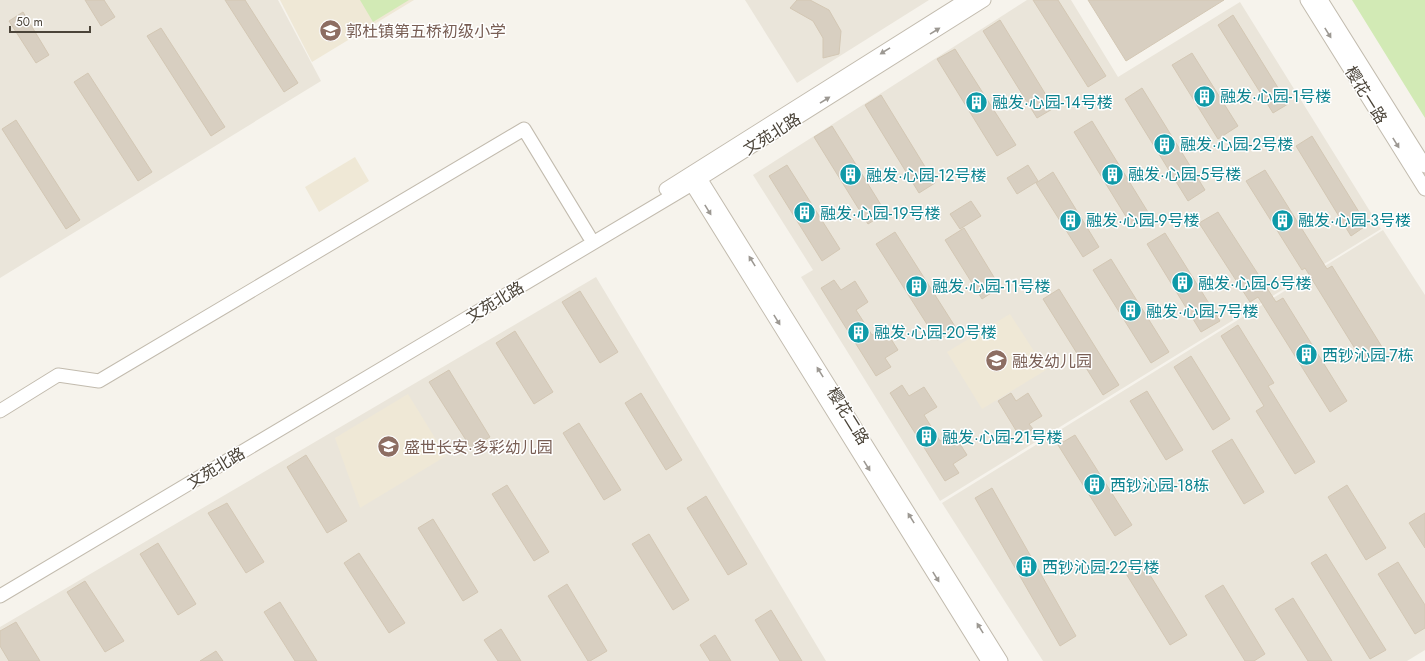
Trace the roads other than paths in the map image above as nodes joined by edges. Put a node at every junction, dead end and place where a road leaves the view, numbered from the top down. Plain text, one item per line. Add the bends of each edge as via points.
1 (966, 0) edge
2 (984, 0) edge
3 (1307, 0) edge
4 (1321, 0) edge
5 (1425, 166) edge
6 (694, 178) junction
7 (1425, 189) edge
8 (589, 236) junction
9 (0, 410) edge
10 (0, 587) edge
11 (0, 596) edge
12 (988, 661) edge
13 (1001, 661) edge

1 -> 6 street, 文苑北路
6 -> 2 street, 文苑北路
3 -> 7 street, 樱花一路
4 - 5 street, 樱花一路
6 - 8 street, 文苑北路
6 - 11 street, 文苑北路
6 -> 12 street, 樱花二路
13 -> 6 street, 樱花二路
8 - 9 street via 524,129 99,381 58,375
8 - 10 street, 文苑北路

